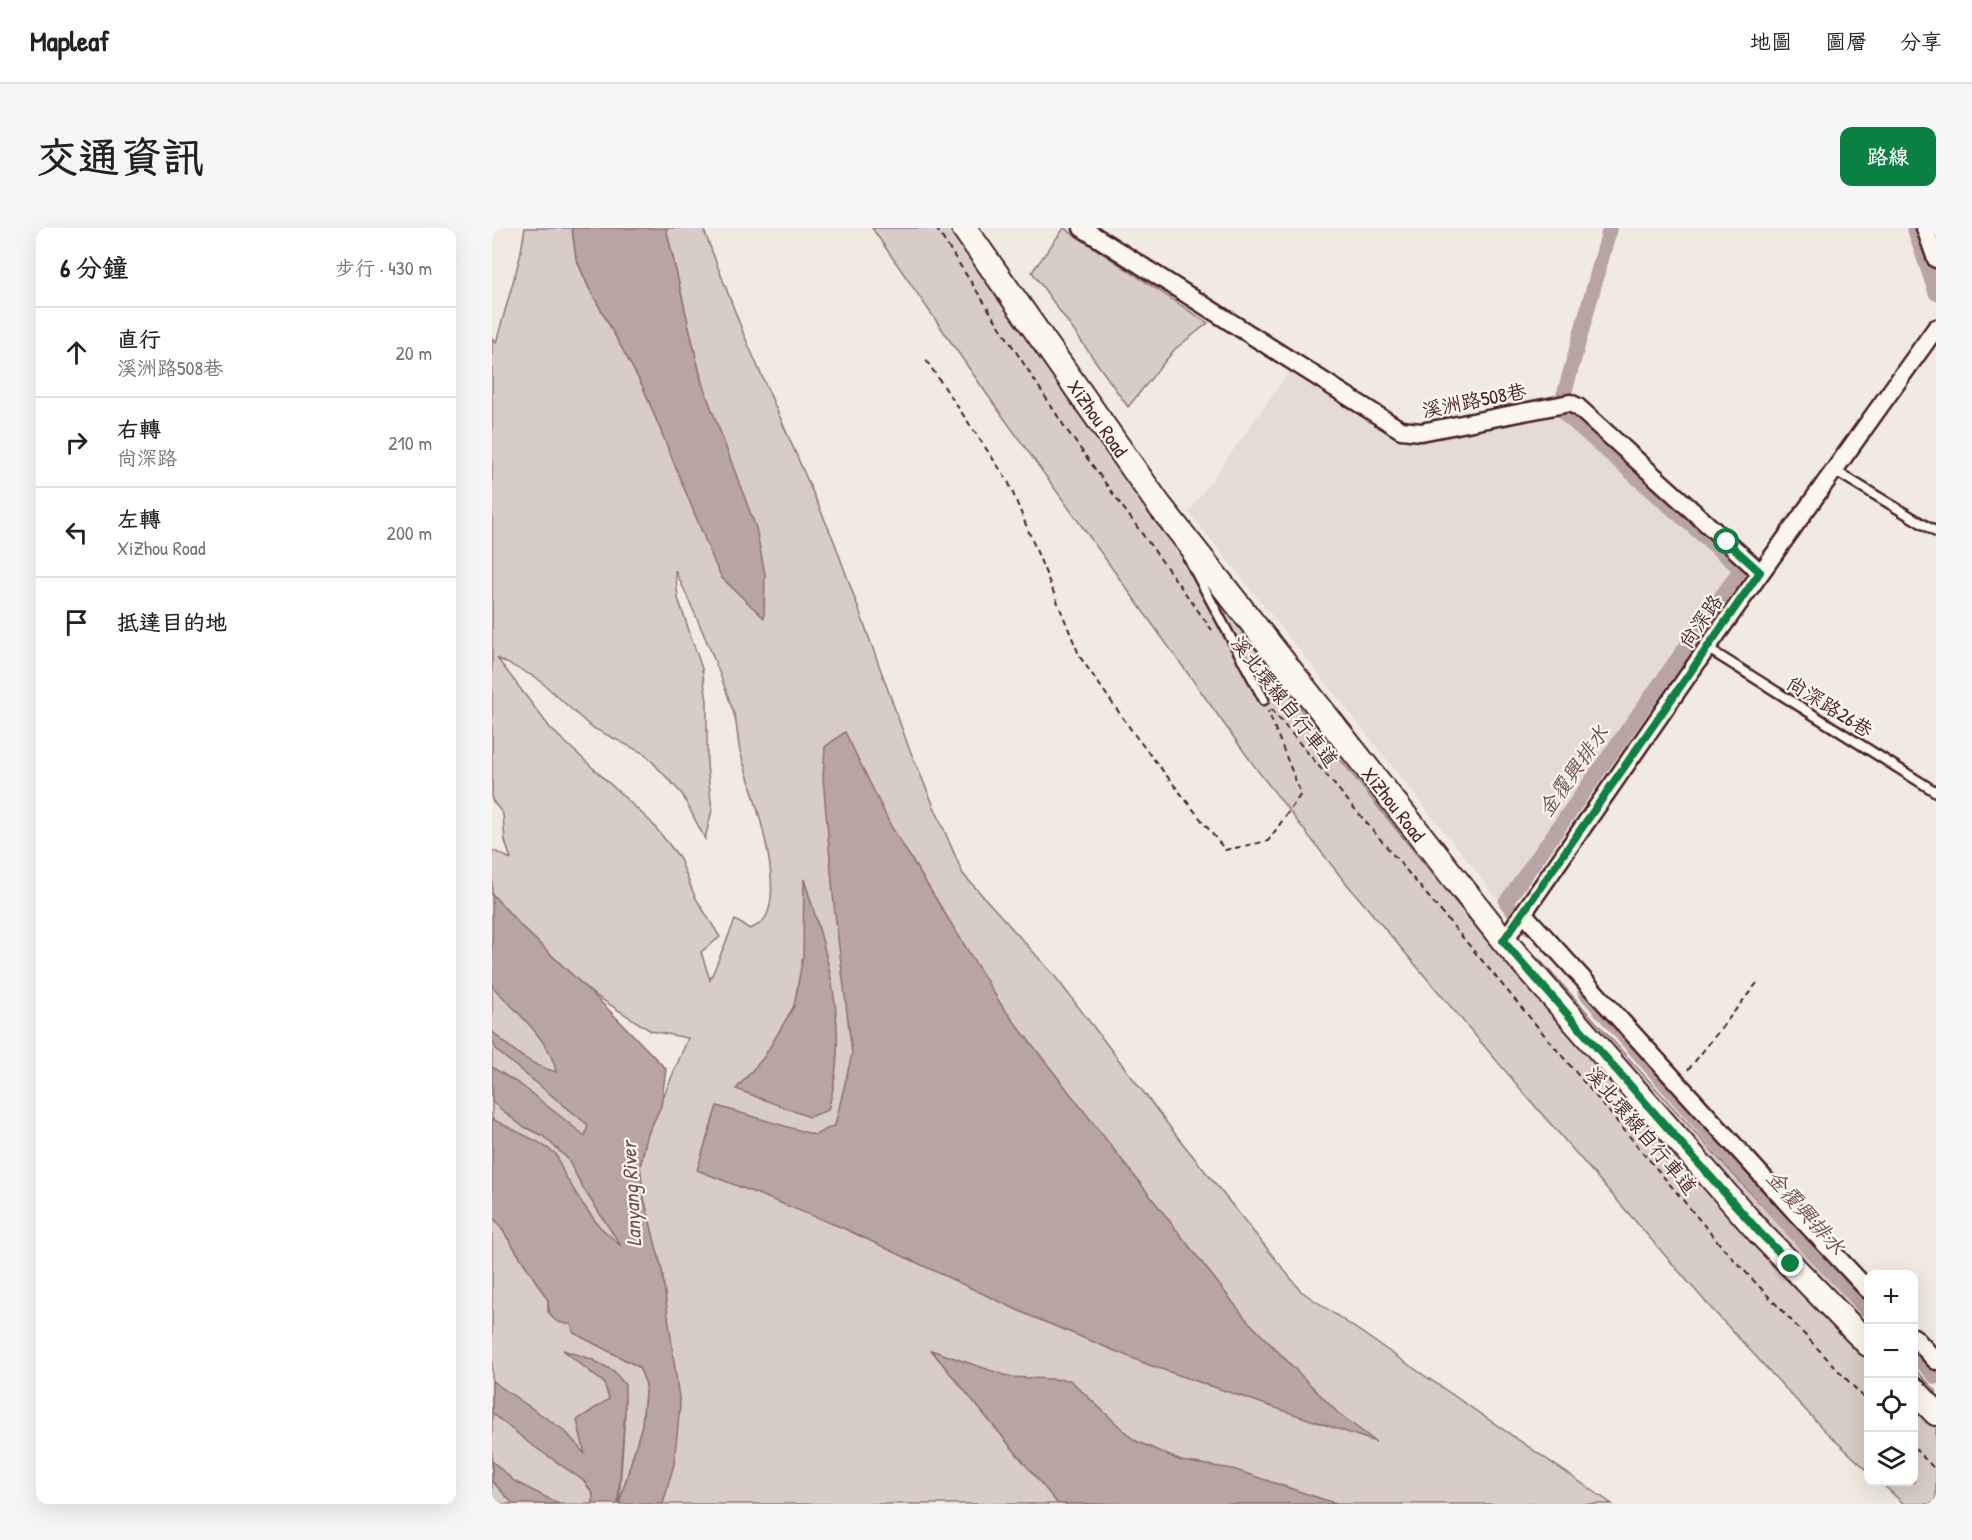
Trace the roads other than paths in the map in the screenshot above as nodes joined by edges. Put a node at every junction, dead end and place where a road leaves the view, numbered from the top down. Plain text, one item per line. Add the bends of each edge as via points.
1 (964, 228) edge
2 (1082, 228) edge
3 (1925, 228) edge
4 (1936, 259) edge
5 (1936, 328) edge
6 (1834, 470) junction
7 (1159, 505) junction
8 (1936, 532) edge
9 (1760, 572) junction
10 (1707, 648) junction
11 (1264, 700) road end
12 (1936, 792) edge
13 (1524, 914) junction
14 (1503, 941) junction
15 (1864, 1285) edge
16 (1864, 1339) edge
17 (1918, 1341) edge
18 (1936, 1360) edge
19 (1918, 1394) edge
20 (1936, 1413) edge

1 - 7 street, XiZhou Road
2 - 9 street, 溪洲路508巷 via 1401,430 1421,432 1570,403 1578,407
3 - 4 street
5 - 6 street, 尚深路
6 - 8 lane
6 - 9 street, 尚深路
7 - 11 lane
7 - 14 street, XiZhou Road
9 - 10 street, 尚深路
10 - 12 lane, 尚深路26巷
10 - 13 street, 尚深路
13 - 14 street, 尚深路
13 - 15 street
14 - 16 street, XiZhou Road via 1760,1233
17 - 18 street
19 - 20 street

